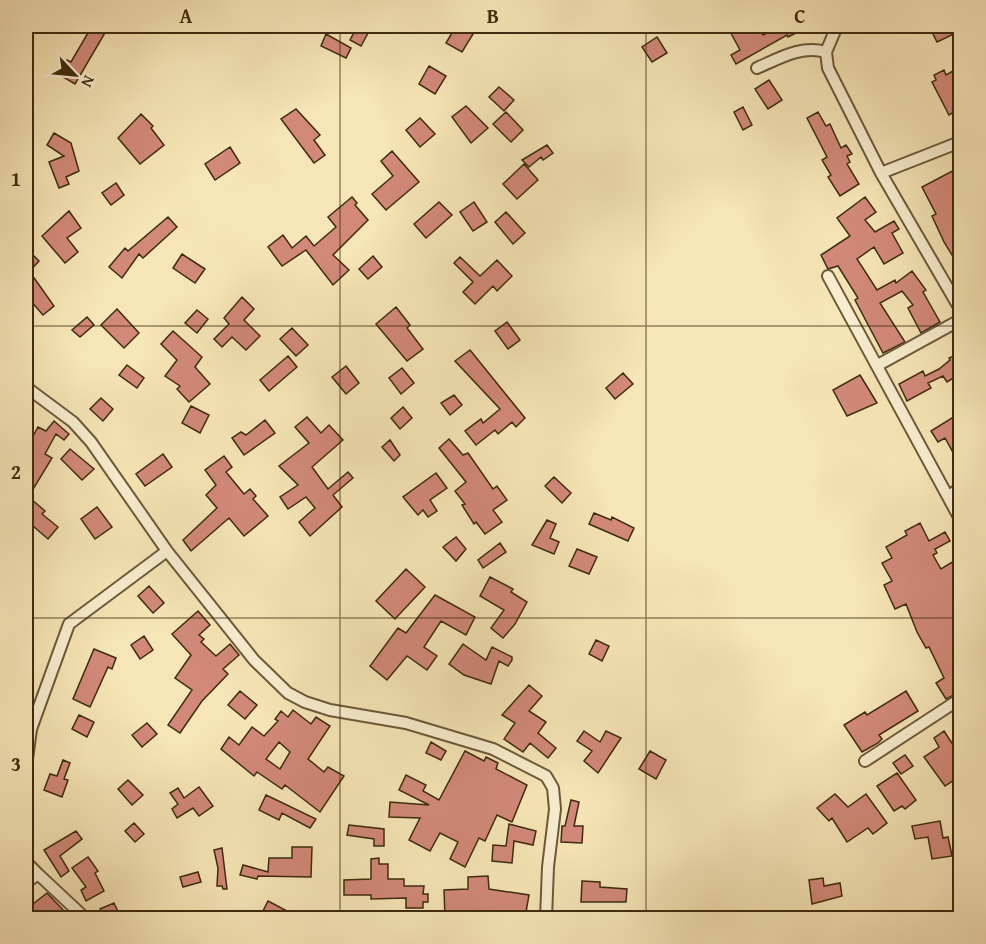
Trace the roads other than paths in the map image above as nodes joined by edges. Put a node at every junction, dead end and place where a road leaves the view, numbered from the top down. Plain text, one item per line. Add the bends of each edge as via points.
1 (837, 26) edge
2 (826, 52) junction
3 (757, 68) dead end
4 (960, 142) edge
5 (881, 173) junction
6 (828, 276) dead end
7 (960, 309) edge
8 (960, 320) edge
9 (878, 365) junction
10 (26, 387) edge
11 (960, 488) edge
12 (949, 496) junction
13 (960, 519) edge
14 (167, 551) junction
15 (960, 699) edge
16 (865, 761) dead end
17 (26, 767) edge
18 (26, 862) edge
19 (38, 874) junction
20 (26, 884) edge
21 (85, 918) edge
22 (546, 918) edge

1 - 2 street
2 - 3 street via 802,49
2 - 5 street via 828,68
4 - 5 street
5 - 7 street
6 - 9 street
8 - 9 street
9 - 12 street
10 - 14 street via 73,422 91,442
11 - 12 street
12 - 13 street
14 - 17 street via 69,624 31,729
14 - 22 street via 254,660 288,693 330,710 406,723 494,749 546,776 553,788 555,809
15 - 16 street
18 - 19 street
19 - 20 street
19 - 21 street

